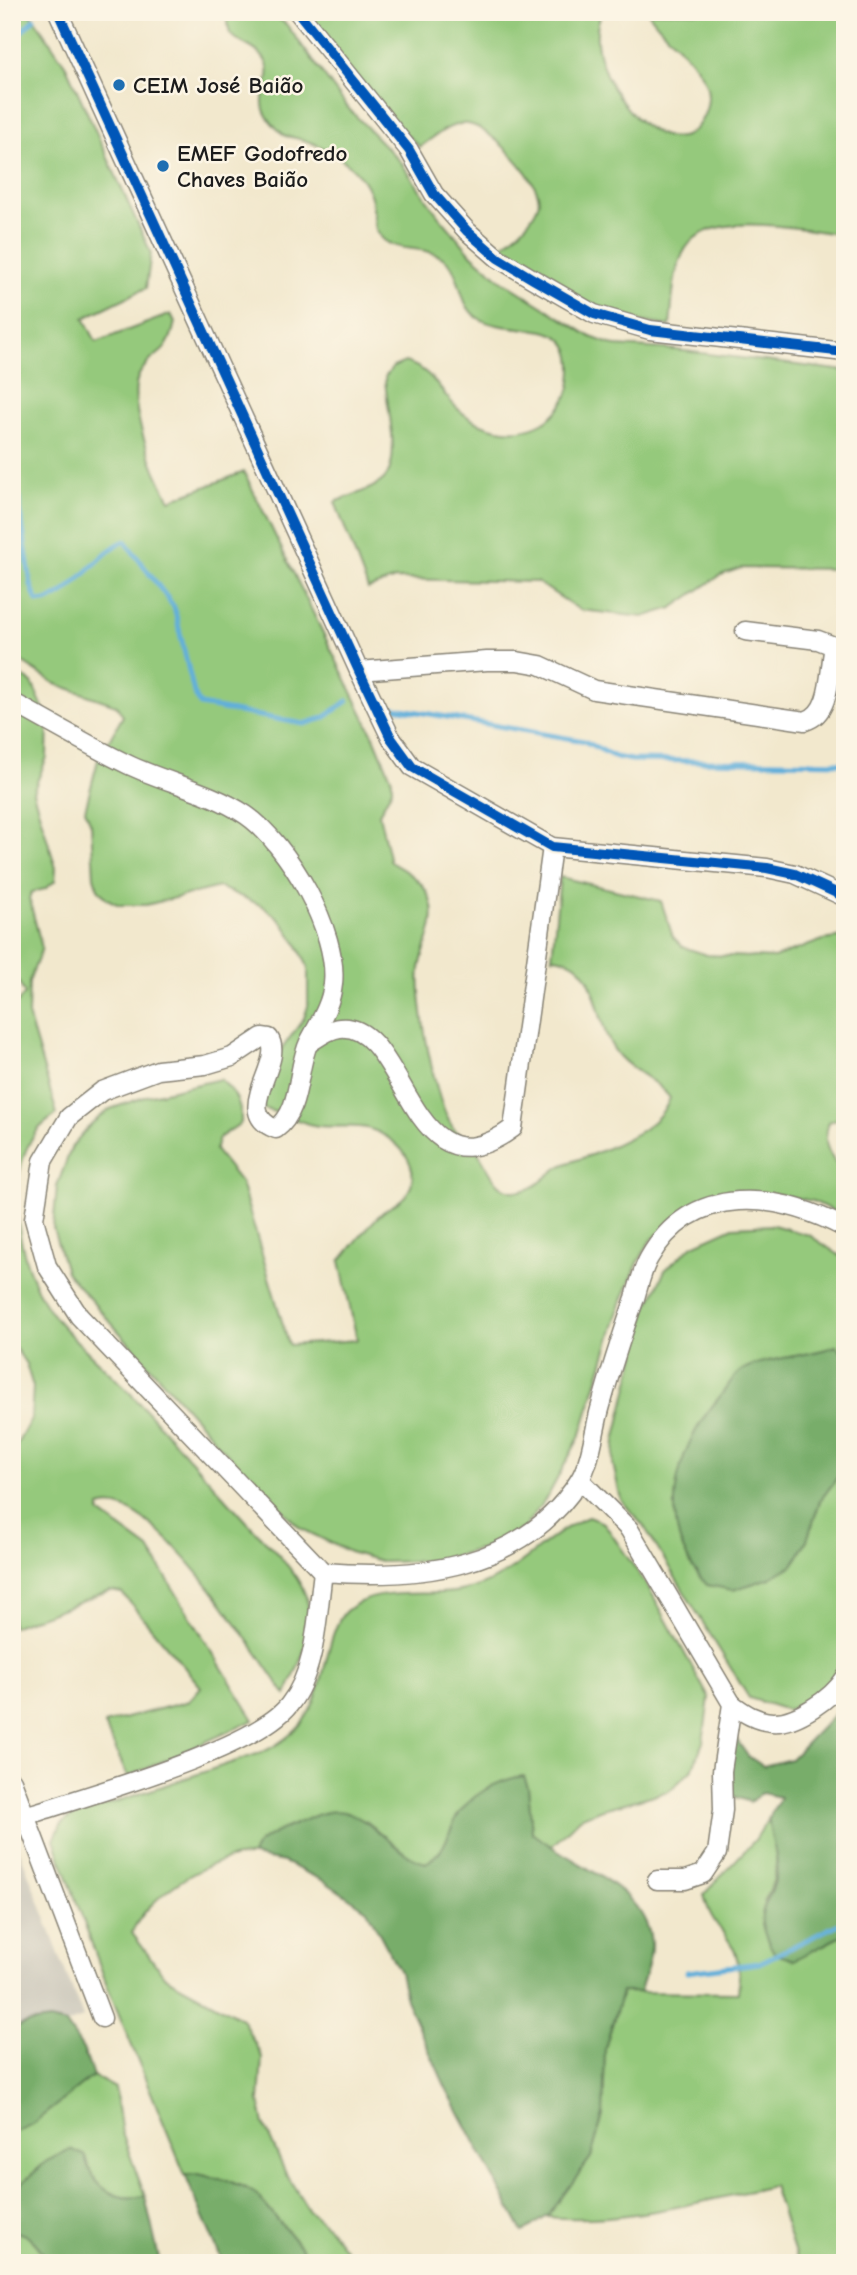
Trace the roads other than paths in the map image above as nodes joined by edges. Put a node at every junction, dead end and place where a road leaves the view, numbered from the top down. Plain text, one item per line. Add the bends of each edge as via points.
1 (58, 12) edge
2 (298, 12) edge
3 (845, 352) edge
4 (745, 631) dead end
5 (359, 671) junction
6 (12, 702) edge
7 (552, 847) junction
8 (845, 897) edge
9 (308, 1044) junction
10 (845, 1228) edge
11 (580, 1480) junction
12 (323, 1572) junction
13 (845, 1678) edge
14 (732, 1704) junction
15 (12, 1781) edge
16 (25, 1816) junction
17 (657, 1880) dead end
18 (102, 2018) dead end

1 - 5 street
2 - 3 street via 409,150 434,194 467,232 510,265 594,314 650,330
4 - 5 street via 818,639 831,645 821,712 805,720 594,690 540,665 517,662
5 - 7 street via 391,738 412,768
6 - 9 street via 131,766 201,792 246,815 279,846 316,909 331,948 333,984 322,1021
7 - 8 street via 766,868 795,874
7 - 9 street via 513,1128 487,1144 464,1145 442,1138 424,1123 374,1042 359,1031 330,1031
9 - 12 street via 290,1113 276,1129 265,1125 258,1115 273,1049 269,1038 262,1037 232,1057 158,1070 102,1091 69,1117 43,1161 34,1219 47,1266 79,1316
10 - 11 street via 814,1212 764,1200 717,1202 676,1223 648,1258
11 - 12 street via 535,1531 483,1558 417,1574
11 - 14 street via 629,1529
12 - 16 street via 307,1670 289,1705 258,1732 179,1765
13 - 14 street via 814,1709 774,1723 752,1718
14 - 17 street via 717,1853 702,1874 685,1880
15 - 16 street
16 - 18 street

